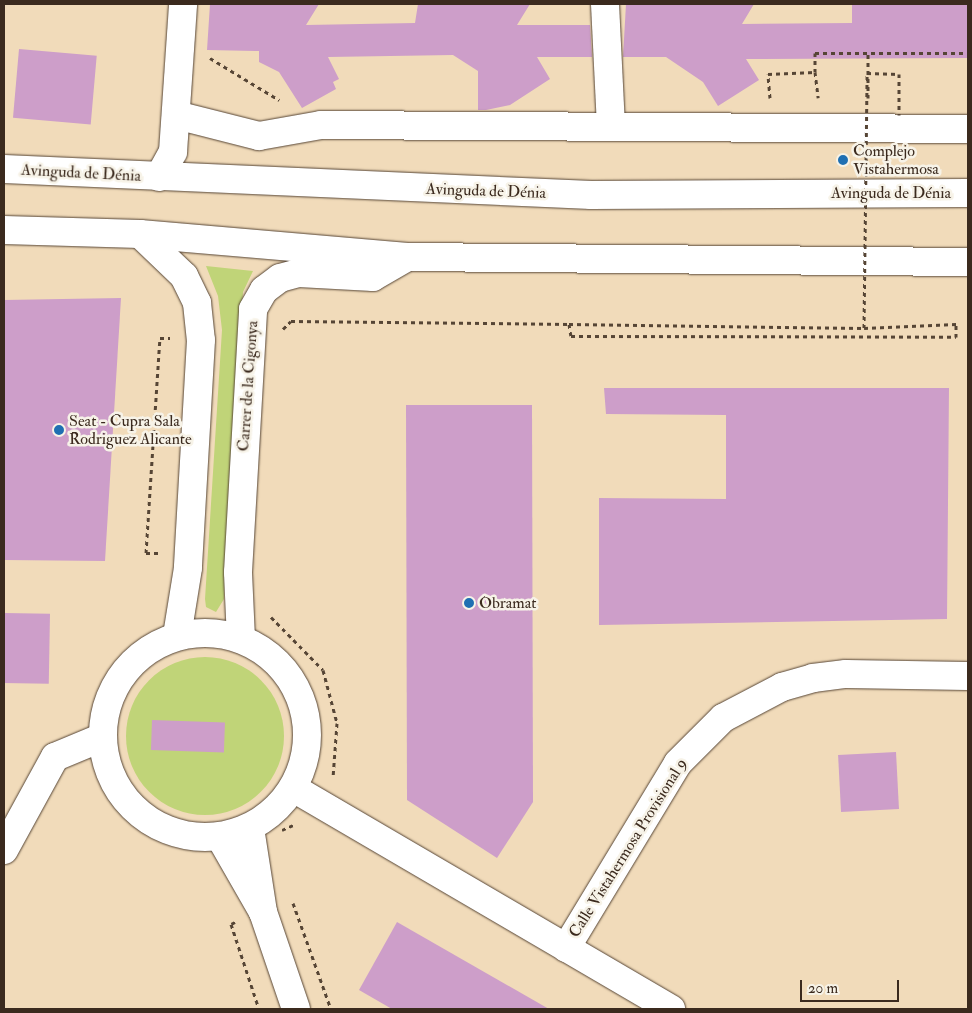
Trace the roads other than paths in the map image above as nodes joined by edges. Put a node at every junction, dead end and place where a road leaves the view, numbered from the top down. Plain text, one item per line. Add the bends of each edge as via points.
1 (183, 4) edge
2 (606, 4) edge
3 (176, 115) junction
4 (611, 126) junction
5 (968, 130) edge
6 (4, 169) edge
7 (159, 177) junction
8 (968, 193) edge
9 (8, 233) edge
10 (140, 234) junction
11 (407, 257) junction
12 (968, 262) edge
13 (177, 636) junction
14 (241, 639) junction
15 (968, 676) edge
16 (103, 737) junction
17 (294, 788) junction
18 (250, 828) junction
19 (220, 837) junction
20 (4, 850) edge
21 (264, 912) junction
22 (566, 948) junction
23 (296, 1009) edge
24 (671, 1009) edge

1 - 3 street
2 - 4 street
3 - 4 street via 259,136 321,125
3 - 7 street via 172,152
4 - 5 street
6 - 7 street, Avinguda de Dénia
7 - 8 street, Avinguda de Dénia via 592,195
9 - 10 street
10 - 11 street
10 - 13 street via 184,276 196,303 201,340 190,553
11 - 12 street
11 - 14 street, Carrer de la Cigonya via 372,277 299,273 280,278 264,290 253,309 238,592
13 - 14 street via 219,634
13 - 16 street via 159,643 128,667 109,700
14 - 17 street via 266,653 288,675 302,701 308,731 305,760
15 - 22 street, Calle Vistahermosa Provisional 9 via 846,674 812,678 782,687 723,718 678,763
16 - 19 street via 115,785 149,821 196,838
16 - 20 street via 55,757
17 - 18 street via 275,811
17 - 22 street
18 - 19 street
18 - 21 street
19 - 21 street
21 - 23 street
22 - 24 street

